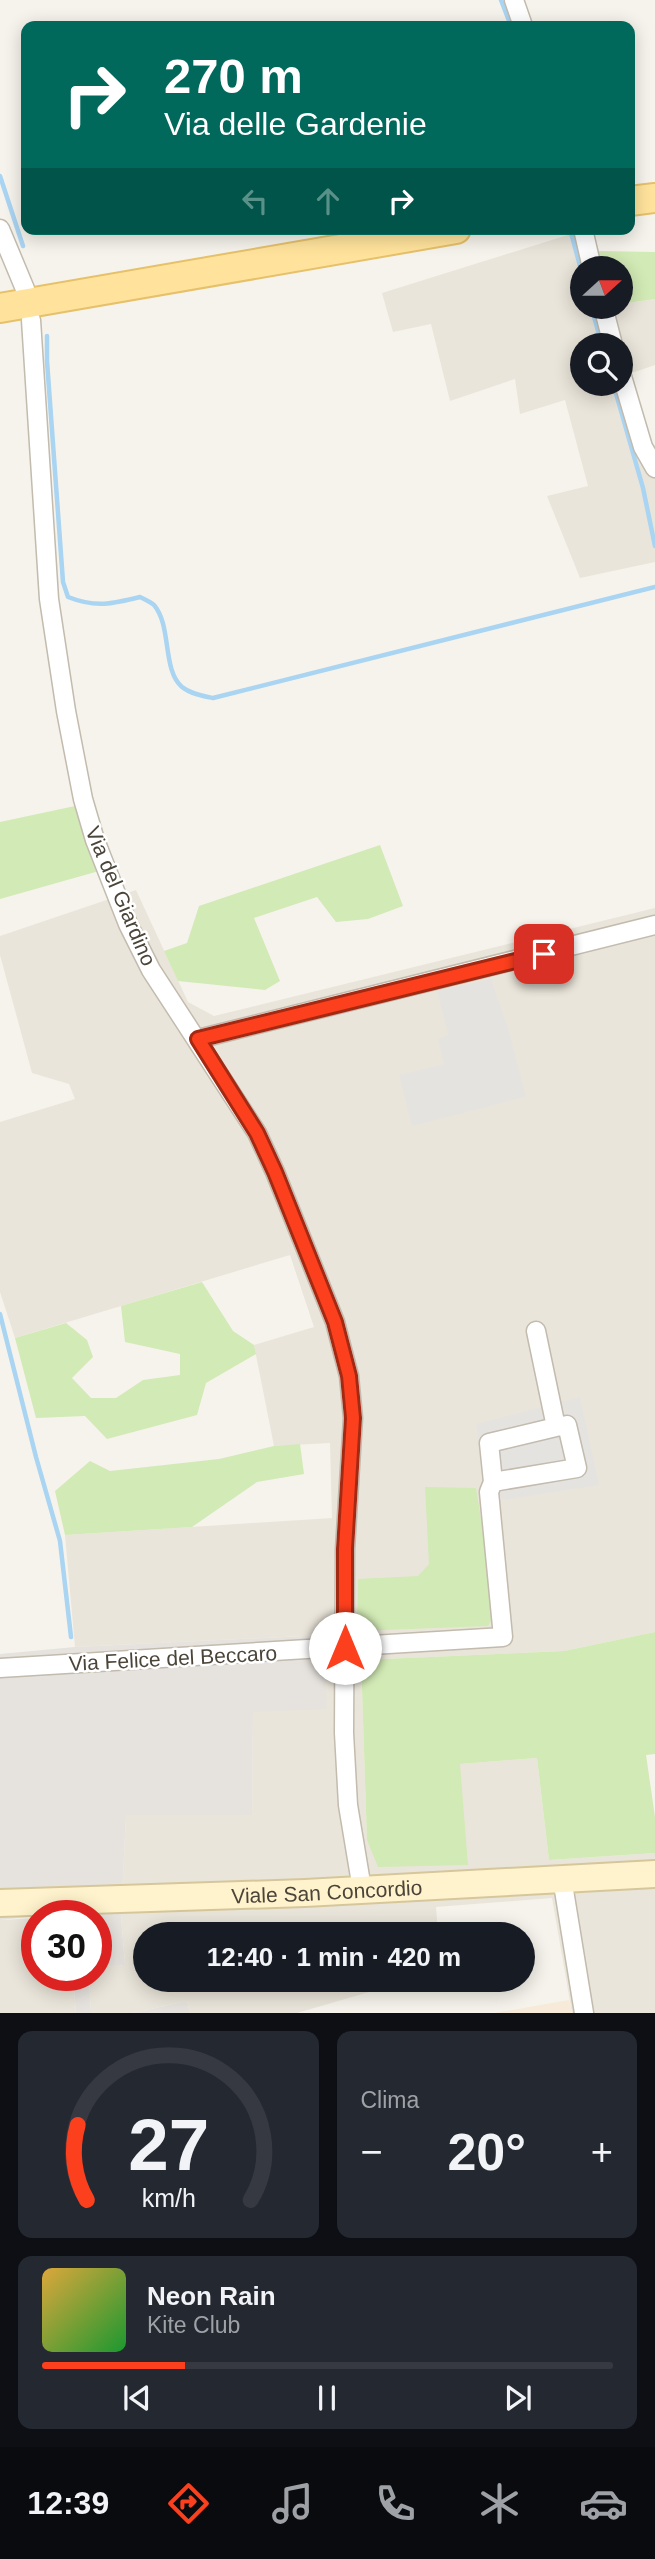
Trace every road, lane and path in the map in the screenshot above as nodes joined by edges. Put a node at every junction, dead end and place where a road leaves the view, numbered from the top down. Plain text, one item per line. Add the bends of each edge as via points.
1 (514, 0) edge
2 (521, 21) edge
3 (655, 198) edge
4 (635, 200) edge
5 (0, 229) edge
6 (421, 235) edge
7 (584, 235) edge
8 (589, 256) edge
9 (25, 289) dead end
10 (0, 308) edge
11 (31, 320) dead end
12 (628, 396) edge
13 (655, 468) edge
14 (655, 925) edge
15 (198, 1039) junction
16 (536, 1331) dead end
17 (556, 1427) junction
18 (493, 1482) junction
19 (345, 1648) junction
20 (0, 1668) edge
21 (655, 1874) edge
22 (562, 1878) junction
23 (362, 1889) junction
24 (0, 1903) edge
25 (584, 2013) edge

1 - 2 street
3 - 4 main road
5 - 9 street
6 - 10 main road
7 - 8 street
11 - 15 street, Via del Giardino via 49,599 83,799 134,935 151,970
12 - 13 street via 643,447
14 - 15 street
15 - 19 street, Via del Giardino via 271,1162 335,1322 346,1365 353,1418
16 - 17 street
17 - 18 street via 489,1443
17 - 18 street via 568,1425 577,1468
18 - 19 street, Via Felice del Beccaro via 489,1492 503,1637
19 - 20 street, Via Felice del Beccaro
19 - 23 street, Via del Giardino via 348,1805
21 - 22 main road, Viale San Concordio
22 - 23 main road, Viale San Concordio
22 - 25 street
23 - 24 main road, Viale San Concordio

